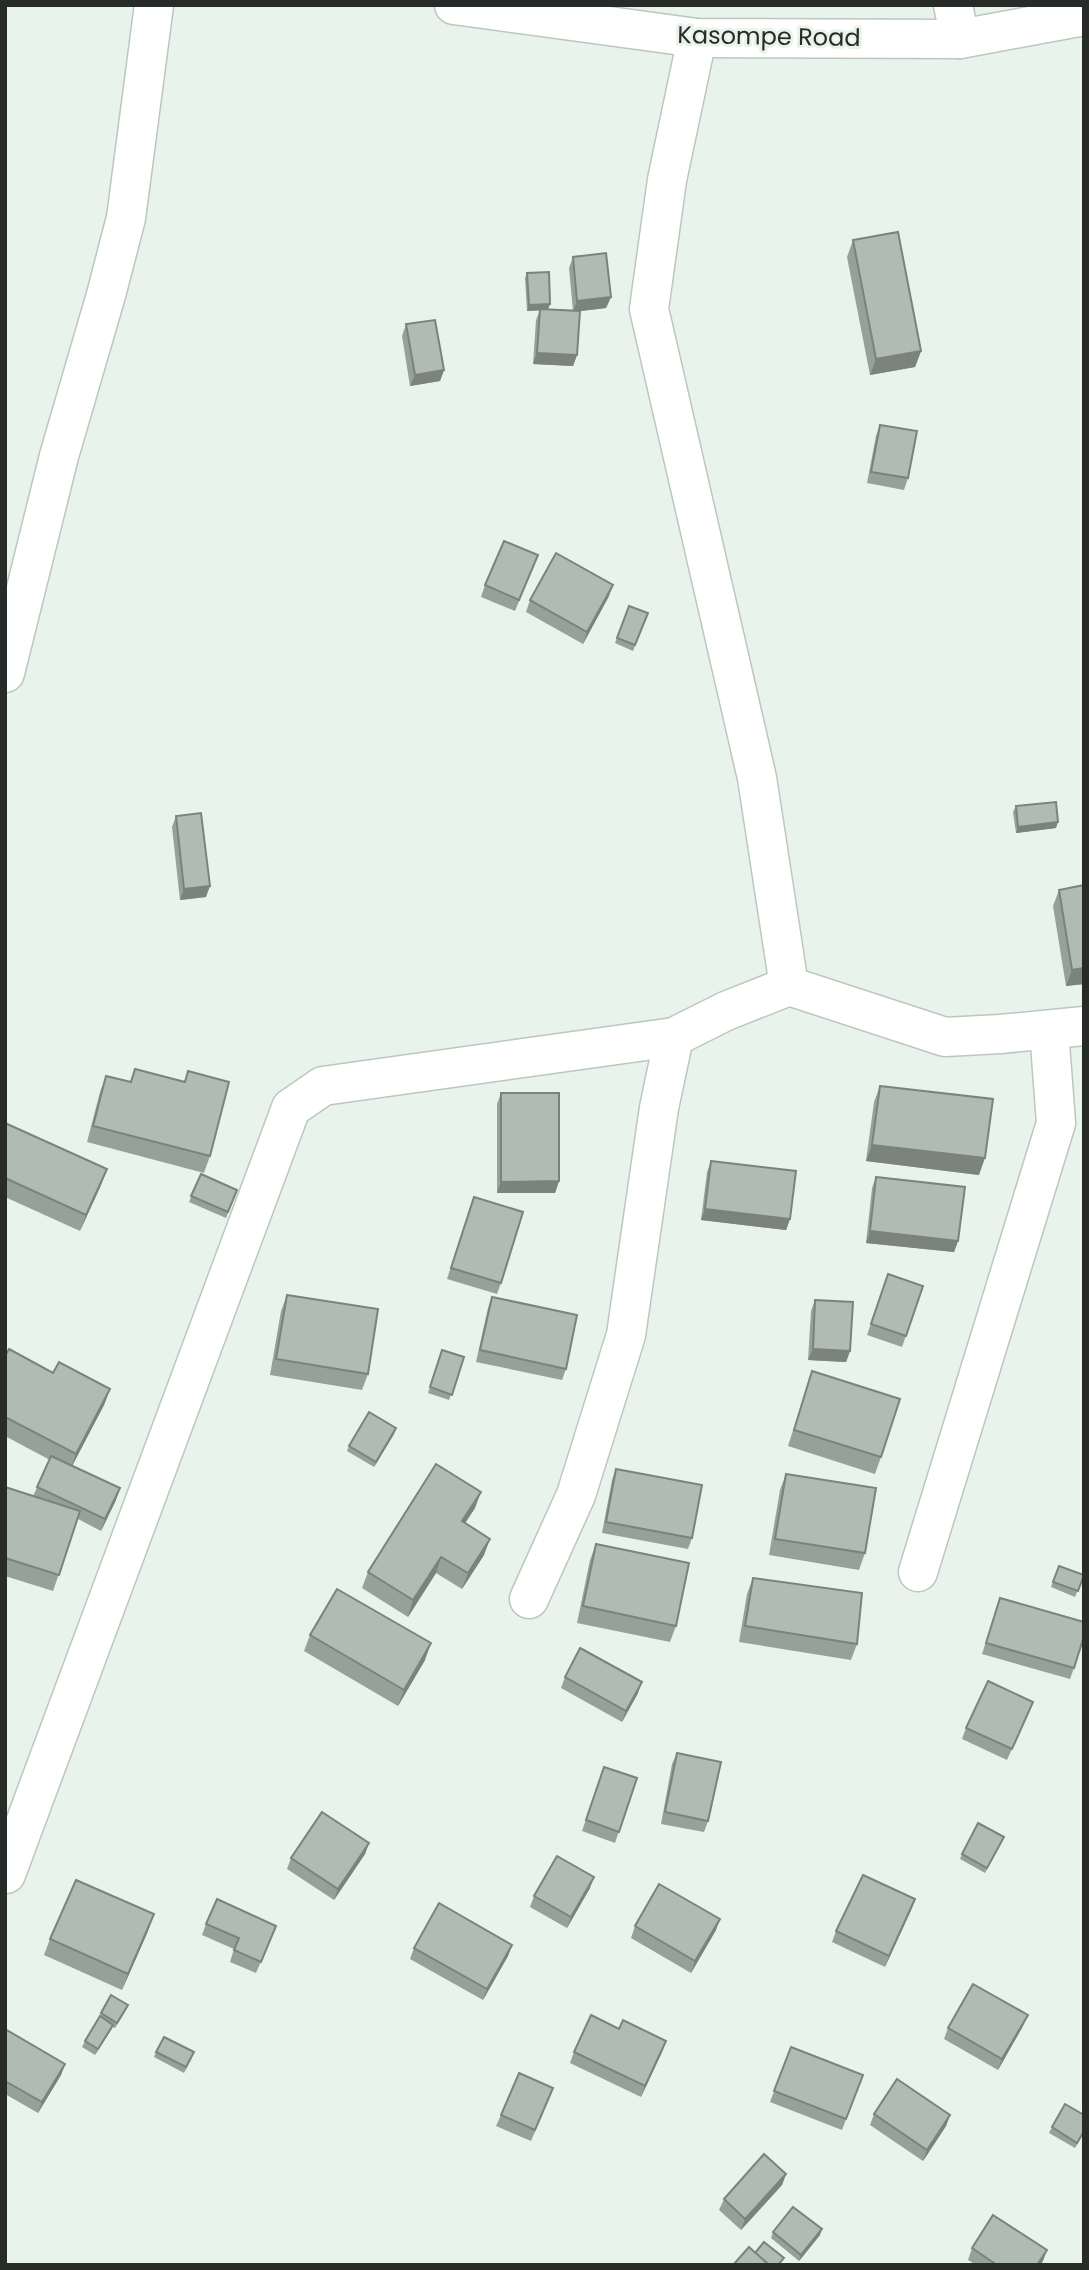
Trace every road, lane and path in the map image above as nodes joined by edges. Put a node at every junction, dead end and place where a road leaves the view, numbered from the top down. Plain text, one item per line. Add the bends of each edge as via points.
1 (154, 5) edge
2 (454, 5) edge
3 (1084, 16) edge
4 (957, 22) edge
5 (697, 38) junction
6 (5, 673) edge
7 (789, 986) junction
8 (1066, 1028) edge
9 (674, 1037) junction
10 (918, 1572) dead end
11 (529, 1599) dead end
12 (5, 1874) edge

1 - 6 street via 126,218 59,456
2 - 5 street, Kasompe Road
3 - 4 street, Kasompe Road
4 - 5 street, Kasompe Road
5 - 7 street via 667,180 649,309 757,778
7 - 8 street via 945,1037
7 - 9 street
8 - 10 street via 1056,1124
9 - 11 street via 659,1108 626,1335 576,1495
9 - 12 street via 323,1086 291,1108

